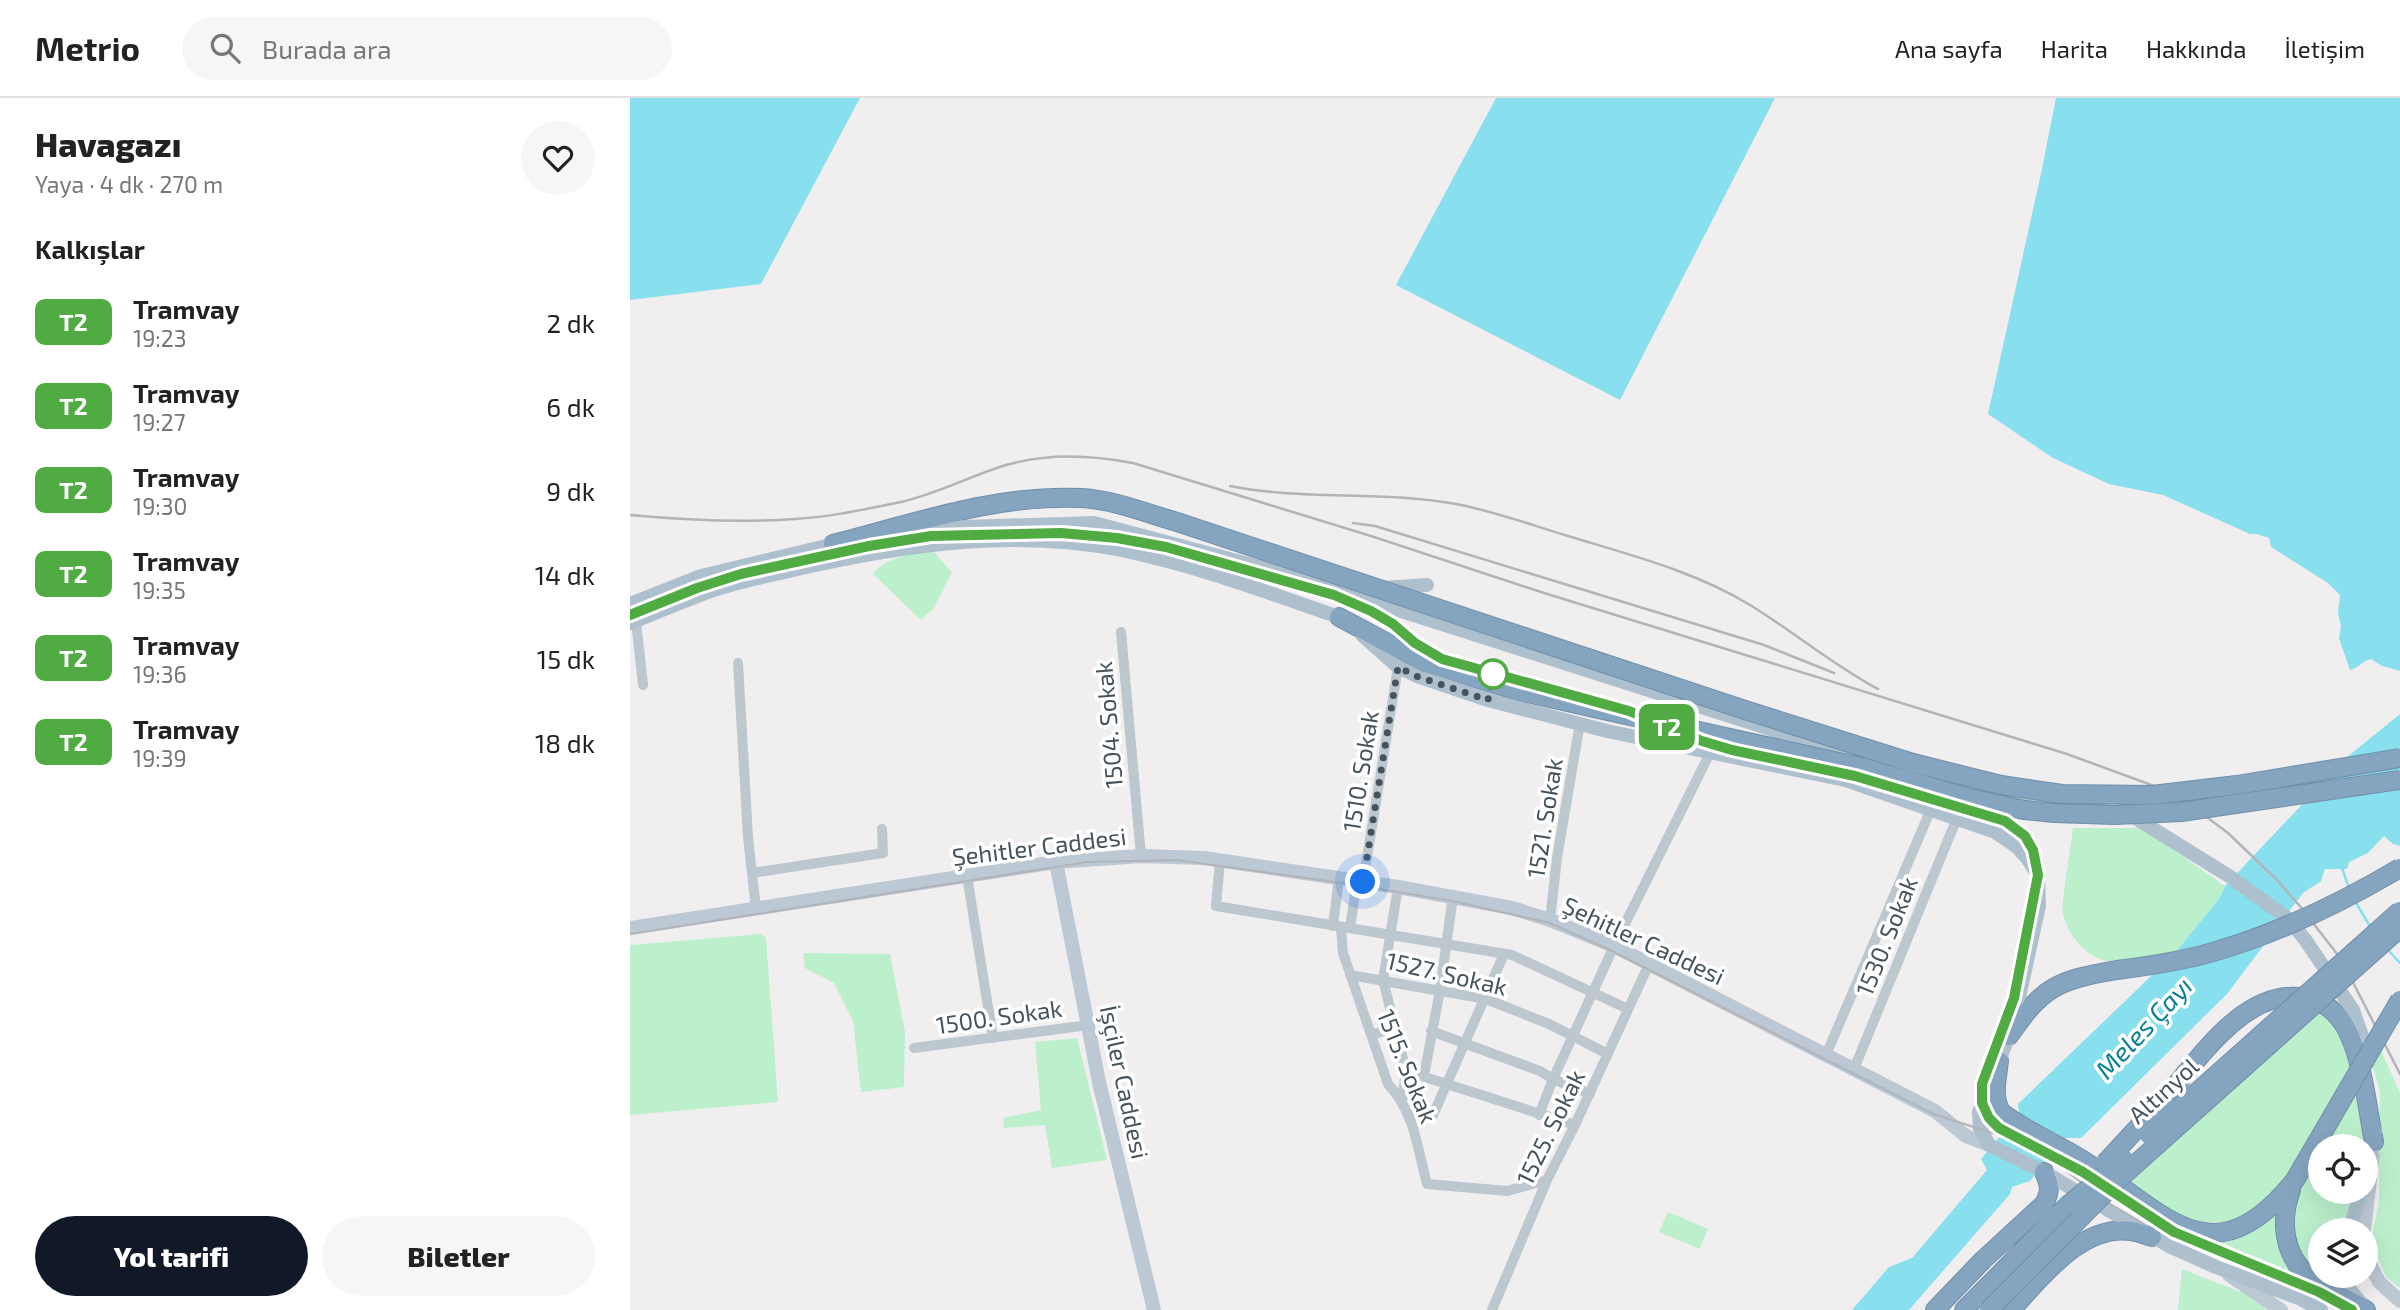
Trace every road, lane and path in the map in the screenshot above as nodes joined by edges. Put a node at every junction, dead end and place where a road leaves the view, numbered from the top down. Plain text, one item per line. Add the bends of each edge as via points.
1 (833, 544) junction
2 (1427, 585) dead end
3 (1340, 591) junction
4 (630, 604) edge
5 (1339, 618) junction
6 (633, 622) edge
7 (1121, 632) dead end
8 (738, 663) dead end
9 (1398, 667) junction
10 (643, 685) dead end
11 (1580, 723) junction
12 (1710, 753) junction
13 (2400, 758) edge
14 (2400, 780) edge
15 (1931, 808) junction
16 (1957, 818) junction
17 (882, 829) dead end
18 (1141, 856) junction
19 (1220, 861) junction
20 (1056, 862) junction
21 (2400, 867) edge
22 (752, 873) junction
23 (967, 876) junction
24 (1339, 878) junction
25 (1360, 881) junction
26 (1398, 887) junction
27 (1453, 897) junction
28 (756, 909) junction
29 (2400, 911) edge
30 (1550, 919) junction
31 (1341, 927) junction
32 (630, 928) edge
33 (2400, 928) edge
34 (1390, 935) junction
35 (1445, 945) junction
36 (1614, 946) junction
37 (1504, 954) junction
38 (1649, 964) junction
39 (1350, 975) junction
40 (1383, 980) junction
41 (1440, 990) junction
42 (1594, 993) junction
43 (1486, 999) junction
44 (2400, 1000) edge
45 (1628, 1009) junction
46 (1089, 1025) junction
47 (1397, 1027) junction
48 (1431, 1031) junction
49 (1371, 1035) junction
50 (2009, 1036) junction
51 (1573, 1037) junction
52 (993, 1038) junction
53 (1465, 1044) junction
54 (914, 1048) dead end
55 (1608, 1054) junction
56 (1826, 1055) junction
57 (1999, 1061) junction
58 (1854, 1069) junction
59 (1406, 1071) junction
60 (1424, 1076) junction
61 (1553, 1079) junction
62 (1445, 1083) junction
63 (1590, 1094) junction
64 (1402, 1100) junction
65 (1409, 1115) junction
66 (1539, 1115) junction
67 (1575, 1125) junction
68 (2372, 1134) edge
69 (2374, 1134) edge
70 (1989, 1145) junction
71 (2044, 1172) junction
72 (1547, 1180) junction
73 (2295, 1180) junction
74 (2068, 1205) junction
75 (2152, 1237) junction
76 (2216, 1267) junction
77 (2378, 1280) edge
78 (2351, 1288) edge
79 (2400, 1301) edge
80 (1154, 1310) edge
81 (1492, 1310) edge
82 (1935, 1310) edge
83 (1964, 1310) edge
84 (1989, 1310) edge
85 (2011, 1310) edge
86 (2281, 1310) edge
87 (2321, 1310) edge
88 (2367, 1310) edge

1 - 3 main road via 965,527 1094,523
1 - 4 main road via 701,576
1 - 13 highway, bridge via 976,508 1040,498 1085,498 1120,505 1913,763 2001,785 2062,794 2152,794 2237,785
2 - 3 main road
3 - 69 main road via 1929,778 2034,802 2124,812 2229,876 2287,918 2353,1010 2370,1074
5 - 6 main road via 1225,579 1122,551 1052,542 976,541 897,548 743,582
5 - 9 main road
5 - 14 highway, bridge via 1425,663 1548,698 1861,767 2024,810 2181,813
6 - 10 street
7 - 18 street, 1504. Sokak
8 - 22 street
9 - 11 main road via 1488,700
9 - 25 street, 1510. Sokak
11 - 12 main road
11 - 30 street, 1521. Sokak
12 - 15 main road via 1845,779
12 - 36 street
15 - 16 main road
15 - 56 street
16 - 50 main road via 1995,831 2017,846 2038,875 2036,924
16 - 58 street, 1530. Sokak
17 - 22 street via 883,853
18 - 19 street, Şehitler Caddesi
18 - 20 street, Şehitler Caddesi
19 - 24 street, Şehitler Caddesi
19 - 31 street via 1216,906
20 - 23 street, Şehitler Caddesi
20 - 46 street, İşçiler Caddesi
21 - 50 highway, bridge via 2273,932 2210,953 2063,982 2046,991
22 - 28 street
23 - 28 street, Şehitler Caddesi
23 - 52 street
24 - 25 street, Şehitler Caddesi
24 - 31 street, 1515. Sokak
25 - 26 street, Şehitler Caddesi
25 - 31 street, 1510. Sokak
26 - 27 street, Şehitler Caddesi
26 - 34 street
27 - 30 street, Şehitler Caddesi
27 - 35 street
28 - 32 street, Şehitler Caddesi
29 - 74 highway, Altınyol, bridge
30 - 36 street, Şehitler Caddesi
31 - 34 street
31 - 39 street, 1515. Sokak
33 - 84 highway, Altınyol, bridge via 2120,1178
34 - 35 street
34 - 40 street
35 - 37 street
35 - 41 street
36 - 38 street, Şehitler Caddesi
36 - 42 street
37 - 42 street
37 - 43 street
38 - 45 street, 1525. Sokak
38 - 56 street, Şehitler Caddesi
39 - 40 street, 1527. Sokak
39 - 49 street, 1515. Sokak
40 - 41 street, 1527. Sokak
40 - 47 street
41 - 43 street, 1527. Sokak
41 - 48 street
42 - 45 street
42 - 51 street
43 - 51 street, 1527. Sokak
43 - 53 street
44 - 73 highway, bridge
45 - 55 street, 1525. Sokak
46 - 52 street, 1500. Sokak
46 - 80 street, İşçiler Caddesi
47 - 49 street
47 - 59 street
48 - 53 street
48 - 60 street
49 - 64 street, 1515. Sokak via 1388,1084
50 - 57 main road
51 - 55 street, 1527. Sokak
51 - 61 street
52 - 54 street, 1500. Sokak
53 - 61 street via 1540,1070
53 - 62 street
55 - 63 street, 1525. Sokak
56 - 58 street, Şehitler Caddesi
57 - 70 main road via 1979,1112 1980,1128
57 - 73 highway via 1996,1100 2001,1112 2186,1228 2230,1230 2254,1221
58 - 70 street, Şehitler Caddesi
59 - 60 street
59 - 64 street
60 - 62 street
61 - 63 street
61 - 66 street
62 - 65 street via 1433,1115
62 - 66 street
63 - 67 street, 1525. Sokak
64 - 65 street, 1515. Sokak
65 - 72 street, 1515. Sokak via 1427,1184 1507,1191
66 - 67 street
67 - 72 street, 1525. Sokak
68 - 74 highway, bridge via 2347,1030 2335,1012 2311,998 2272,998 2241,1016 2216,1041
70 - 71 main road, Şehitler Caddesi
71 - 75 main road, Şehitler Caddesi
71 - 82 highway via 2050,1187 2044,1204
72 - 81 street, 1525. Sokak
73 - 88 highway via 2284,1219 2286,1242 2298,1266 2315,1282
74 - 83 highway, Altınyol
75 - 76 main road, Şehitler Caddesi
75 - 85 highway via 2130,1231 2090,1238 2064,1254
76 - 86 street
76 - 87 main road, Şehitler Caddesi
77 - 79 street
78 - 88 main road

